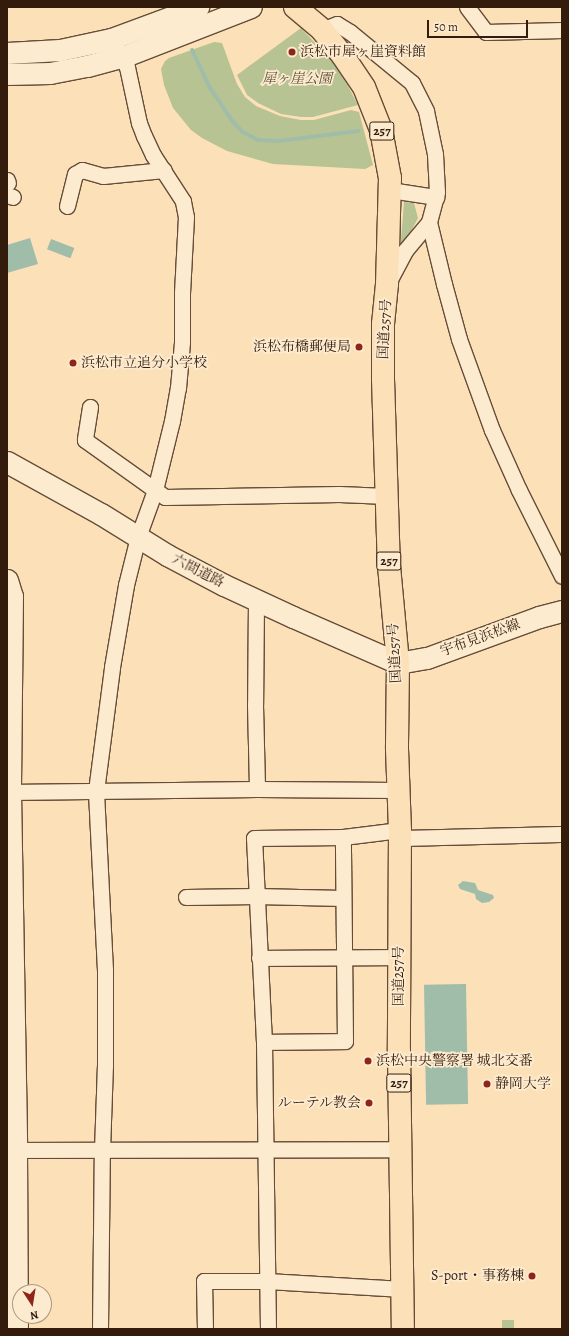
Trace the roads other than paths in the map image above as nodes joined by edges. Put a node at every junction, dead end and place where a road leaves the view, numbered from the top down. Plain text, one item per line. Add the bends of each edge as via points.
1 (198, 7) edge
2 (251, 7) edge
3 (295, 7) edge
4 (467, 7) edge
5 (322, 30) junction
6 (562, 30) edge
7 (116, 48) junction
8 (7, 53) edge
9 (7, 74) edge
10 (164, 170) junction
11 (390, 190) junction
12 (436, 197) junction
13 (67, 206) dead end
14 (429, 222) junction
15 (388, 284) junction
16 (90, 407) dead end
17 (7, 462) edge
18 (155, 490) junction
19 (387, 496) junction
20 (138, 537) junction
21 (562, 576) edge
22 (7, 580) edge
23 (256, 600) junction
24 (562, 611) edge
25 (9, 637) edge
26 (398, 662) junction
27 (257, 789) junction
28 (398, 790) junction
29 (96, 791) junction
30 (8, 792) edge
31 (400, 834) junction
32 (562, 834) edge
33 (343, 837) junction
34 (256, 896) junction
35 (186, 897) dead end
36 (343, 898) junction
37 (344, 957) junction
38 (399, 957) junction
39 (259, 958) junction
40 (264, 1042) junction
41 (267, 1149) junction
42 (401, 1149) junction
43 (12, 1150) edge
44 (102, 1150) junction
45 (12, 1187) edge
46 (12, 1219) edge
47 (12, 1252) edge
48 (267, 1281) junction
49 (12, 1284) edge
50 (403, 1289) junction
51 (100, 1329) edge
52 (205, 1329) edge
53 (268, 1329) edge
54 (403, 1329) edge

1 - 7 street
2 - 7 street
3 - 5 highway, 国道257号 / 257
4 - 6 street via 486,32
5 - 11 highway, 国道257号 / 257 via 364,87 381,130
5 - 12 street via 337,24 412,83 426,111 435,154
7 - 8 street
7 - 9 street via 87,66 50,73
7 - 10 street via 127,67 144,136
10 - 13 street via 103,176 82,170 75,174
10 - 18 street via 183,201 186,217 178,388
11 - 12 street
11 - 15 highway, 国道257号 / 257
12 - 14 street
14 - 15 street via 405,251
14 - 21 street via 459,339 492,430
15 - 19 highway, 国道257号 / 257 via 383,324
16 - 18 street via 84,440
17 - 20 street, 六間道路
18 - 19 street via 165,497 339,494
18 - 20 street
19 - 26 highway, 国道257号 / 257 via 389,566
20 - 23 street, 六間道路 via 167,555
20 - 29 street via 126,585 112,667
22 - 25 street via 12,596
23 - 26 street, 六間道路
23 - 27 street
24 - 26 street, 宇布見浜松線 via 539,616 427,658
25 - 30 street
26 - 28 highway, 国道257号 / 257
27 - 28 street
27 - 29 street
28 - 31 highway, 国道257号 / 257
29 - 30 street
29 - 44 street via 105,970
30 - 43 street
31 - 32 street
31 - 33 street
31 - 38 highway, 国道257号 / 257
33 - 34 street via 254,838
33 - 36 street
34 - 35 street
34 - 36 street
34 - 39 street
36 - 37 street
37 - 38 street
37 - 39 street
37 - 40 street via 345,1041
38 - 42 highway, 国道257号 / 257
39 - 40 street
40 - 41 street
41 - 42 street
41 - 44 street
41 - 48 street
42 - 50 highway, 国道257号 / 257
43 - 44 street
43 - 45 street
44 - 51 street
45 - 46 street
46 - 47 street
47 - 49 street
48 - 50 street
48 - 52 street via 204,1281
48 - 53 street
50 - 54 highway, 国道257号 / 257

